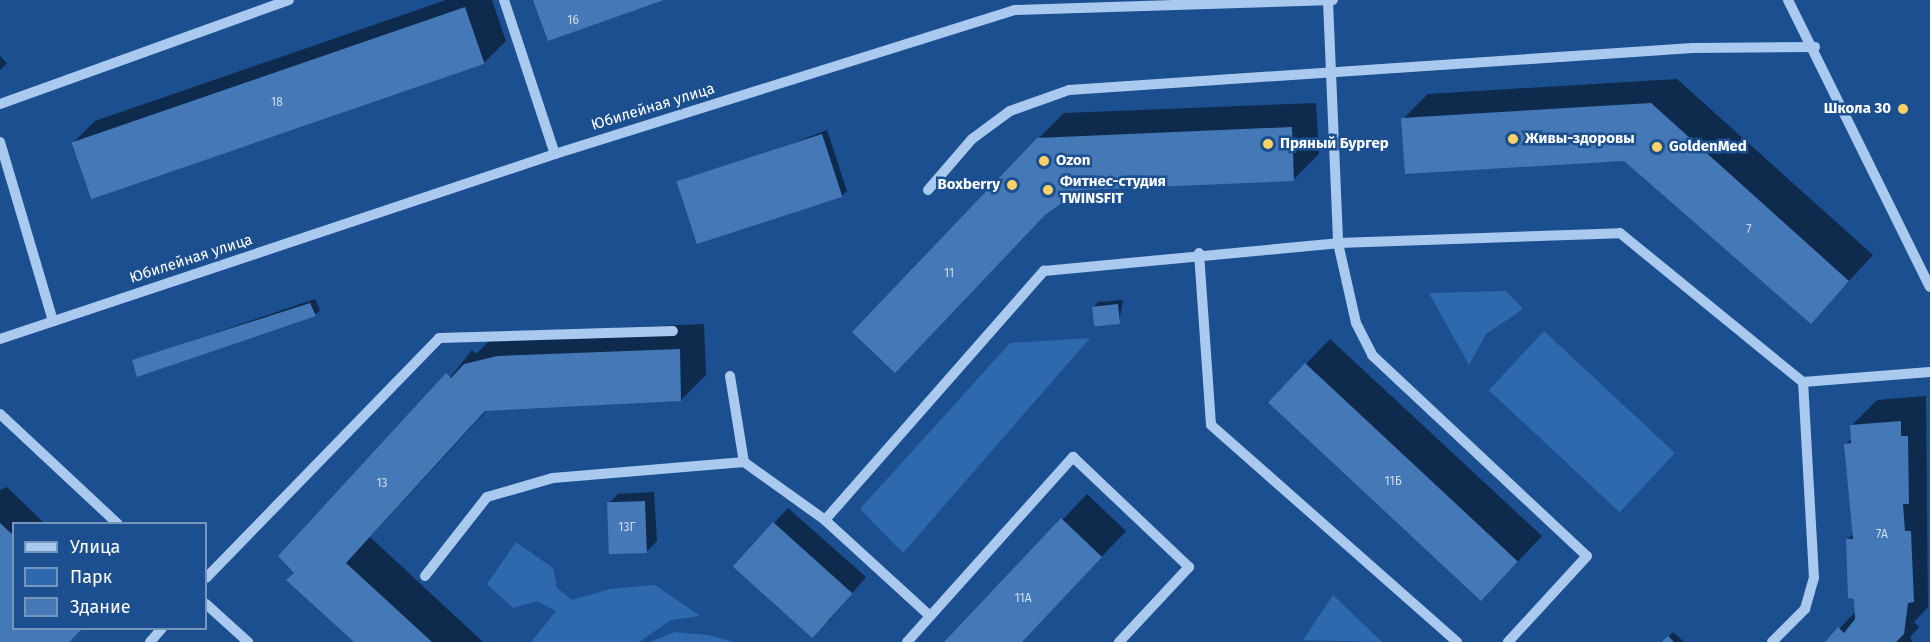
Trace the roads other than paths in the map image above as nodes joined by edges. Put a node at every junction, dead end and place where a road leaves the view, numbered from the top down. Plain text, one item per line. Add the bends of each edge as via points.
1 (289, 0) edge
2 (504, 0) edge
3 (1331, 0) edge
4 (1788, 0) edge
5 (1012, 5) edge
6 (1815, 47) junction
7 (1331, 76) junction
8 (0, 104) edge
9 (0, 142) edge
10 (555, 154) junction
11 (928, 189) dead end
12 (1338, 243) junction
13 (1199, 254) junction
14 (1930, 287) edge
15 (53, 321) junction
16 (674, 331) dead end
17 (0, 339) edge
18 (1930, 372) edge
19 (730, 376) dead end
20 (1803, 382) junction
21 (0, 414) edge
22 (744, 462) junction
23 (825, 520) junction
24 (116, 522) edge
25 (425, 576) dead end
26 (207, 577) edge
27 (207, 605) edge
28 (930, 616) junction
29 (160, 630) edge
30 (150, 642) edge
31 (248, 642) edge
32 (907, 642) edge
33 (1119, 642) edge
34 (1457, 642) edge
35 (1508, 642) edge
36 (1772, 642) edge

1 - 8 street
2 - 10 street
3 - 5 street, Юбилейная улица
3 - 7 street
4 - 6 street
5 - 10 street, Юбилейная улица
6 - 7 street via 1693,48
6 - 14 street
7 - 11 street via 1069,90 1010,111 972,139
7 - 12 street
9 - 15 street
10 - 15 street, Юбилейная улица
12 - 13 street
12 - 20 street via 1620,232
12 - 35 street via 1356,323 1372,354 1587,556
13 - 23 street via 1044,271
13 - 34 street via 1211,425
15 - 17 street, Юбилейная улица
16 - 26 street via 439,338
18 - 20 street
19 - 22 street
20 - 36 street via 1814,578 1805,609
21 - 24 street
22 - 23 street
22 - 25 street via 553,478 487,497
23 - 28 street
27 - 31 street
28 - 32 street
28 - 33 street via 1073,457 1189,567
29 - 30 street

